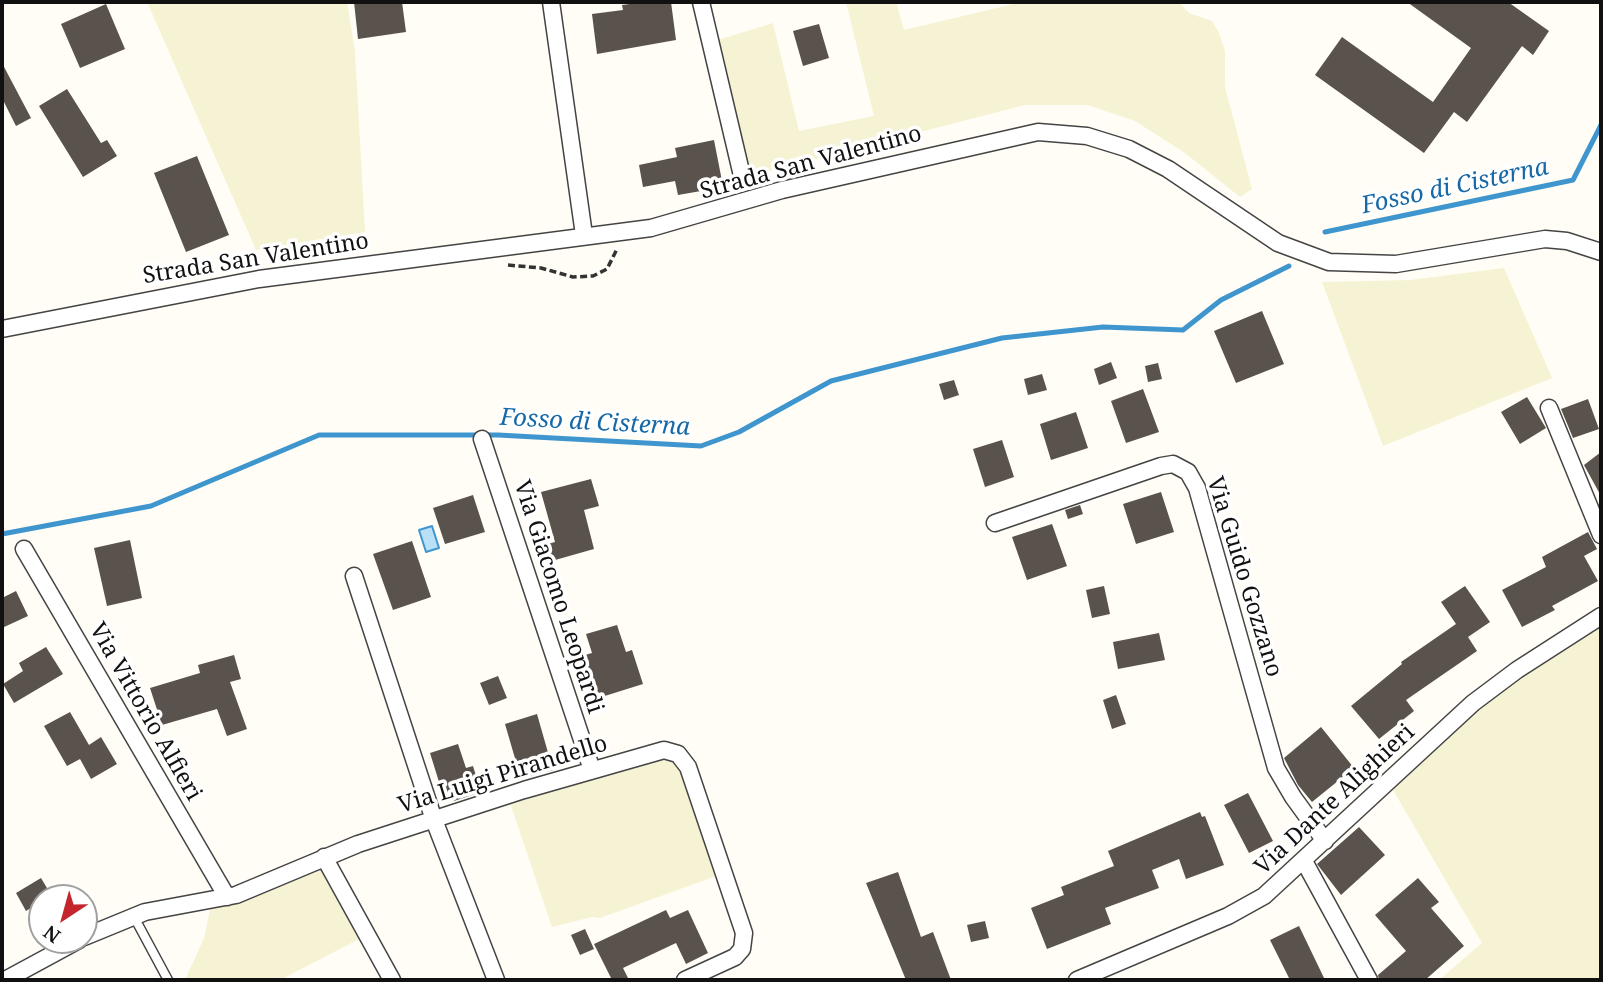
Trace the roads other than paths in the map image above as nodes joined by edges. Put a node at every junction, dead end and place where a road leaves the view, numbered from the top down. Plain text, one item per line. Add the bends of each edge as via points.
1 (551, 2) edge
2 (701, 2) edge
3 (743, 180) dead end
4 (584, 235) junction
5 (1601, 252) edge
6 (2, 329) edge
7 (1549, 408) dead end
8 (482, 439) dead end
9 (995, 523) dead end
10 (1601, 535) edge
11 (24, 549) dead end
12 (354, 576) dead end
13 (1601, 616) edge
14 (592, 770) junction
15 (434, 820) junction
16 (1325, 841) junction
17 (324, 857) junction
18 (1304, 860) junction
19 (227, 897) junction
20 (133, 915) junction
21 (98, 931) edge
22 (53, 954) edge
23 (5, 980) edge
24 (168, 980) edge
25 (392, 980) edge
26 (496, 980) edge
27 (685, 980) edge
28 (1077, 980) edge
29 (1369, 980) edge

1 - 4 street
2 - 3 street
4 - 5 street, Strada San Valentino via 667,225 782,190 1007,137 1056,132 1101,139 1142,155 1262,233 1329,262 1396,264 1545,239
4 - 6 street, Strada San Valentino via 235,283
7 - 10 street
8 - 14 street, Via Giacomo Leopardi
9 - 16 street, Via Guido Gozzano via 1161,466 1172,464 1188,472 1197,488 1272,755 1293,797
11 - 19 street, Via Vittorio Alfieri
12 - 15 street
13 - 16 street, Via Dante Alighieri via 1482,696
14 - 15 street, Via Luigi Pirandello
14 - 27 street, Via Luigi Pirandello via 664,750 678,754 688,767 745,939 730,960
15 - 17 street, Via Luigi Pirandello
15 - 26 street
16 - 18 street, Via Dante Alighieri
17 - 19 street, Via Luigi Pirandello
17 - 25 street
18 - 28 street, Via Dante Alighieri via 1236,913
18 - 29 street
19 - 20 street, Via Luigi Pirandello
20 - 21 street, Via Luigi Pirandello
20 - 24 lane
22 - 23 street

